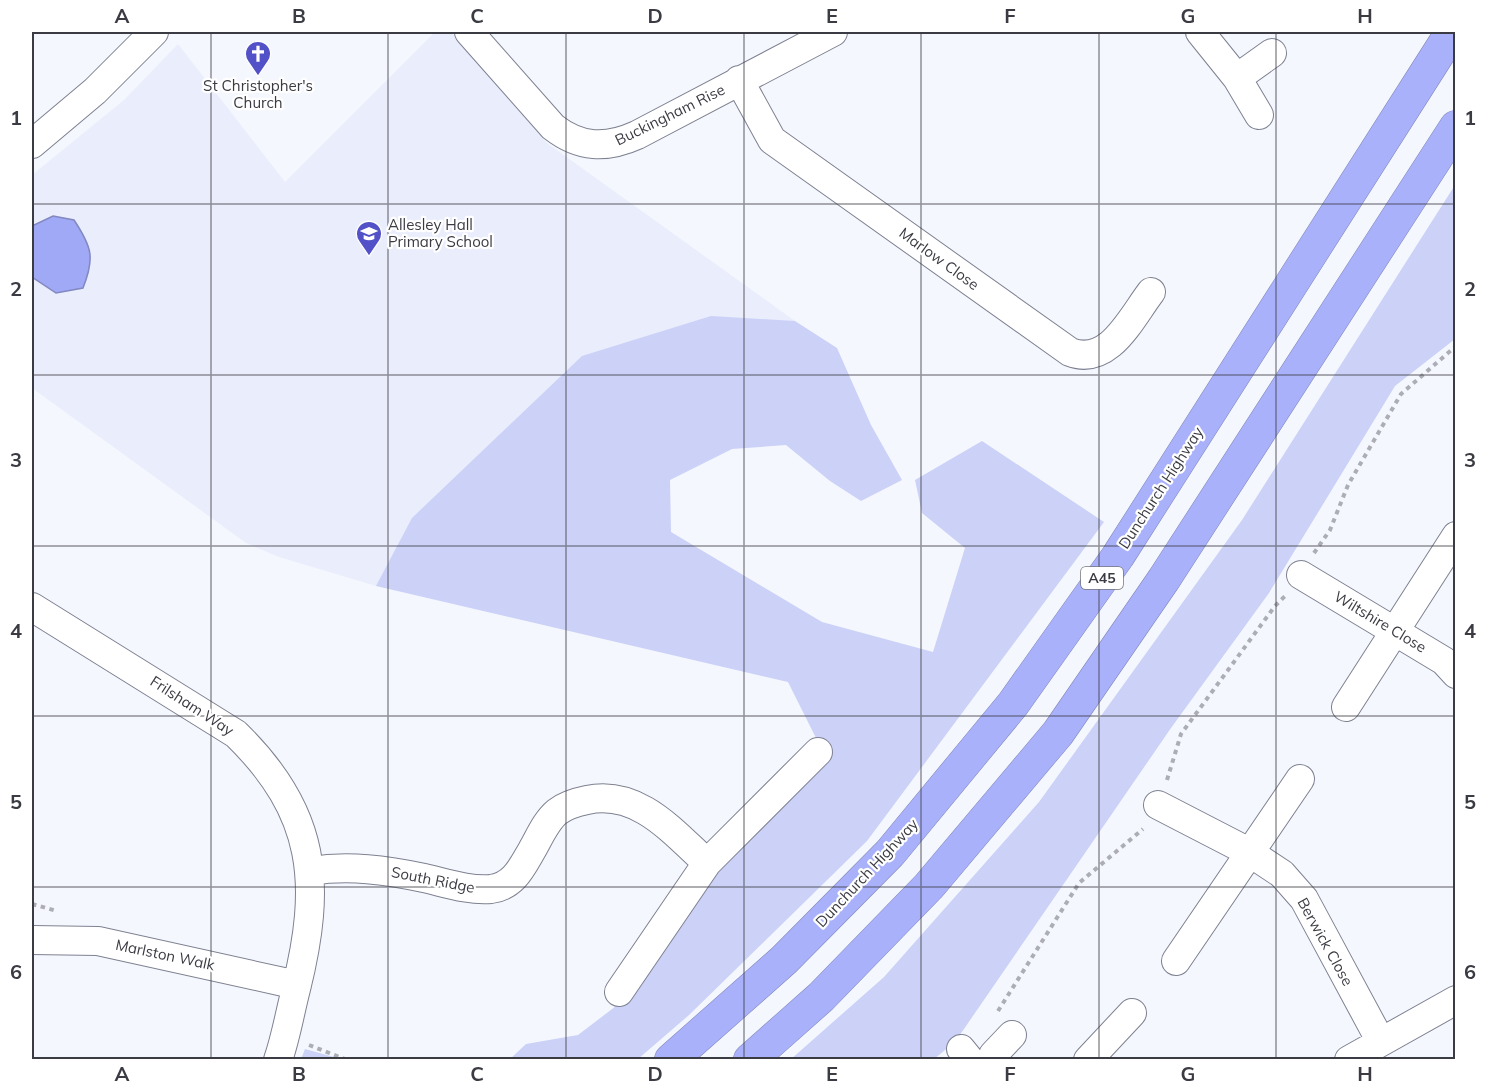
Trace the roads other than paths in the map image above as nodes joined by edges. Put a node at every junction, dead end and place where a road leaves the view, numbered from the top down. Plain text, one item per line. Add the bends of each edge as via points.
1 (154, 32) edge
2 (470, 32) edge
3 (833, 32) edge
4 (1200, 32) edge
5 (1452, 32) edge
6 (1272, 53) dead end
7 (1237, 78) junction
8 (739, 80) junction
9 (1259, 115) dead end
10 (1455, 128) edge
11 (32, 144) edge
12 (1151, 292) dead end
13 (1455, 536) edge
14 (1301, 575) road end
15 (32, 607) edge
16 (1395, 632) junction
17 (1455, 674) edge
18 (1346, 707) dead end
19 (818, 752) dead end
20 (1300, 779) dead end
21 (1158, 805) road end
22 (1249, 852) junction
23 (707, 863) junction
24 (310, 871) junction
25 (32, 940) edge
26 (1176, 961) dead end
27 (297, 984) junction
28 (618, 992) dead end
29 (1455, 1000) edge
30 (1132, 1013) dead end
31 (1012, 1035) dead end
32 (1381, 1042) junction
33 (280, 1049) edge
34 (671, 1059) edge
35 (750, 1059) edge
36 (992, 1059) edge
37 (1088, 1059) edge
38 (1349, 1059) edge

1 - 11 street via 95,91
2 - 8 street, Buckingham Rise via 553,127 583,144 622,142
3 - 8 street, Buckingham Rise
4 - 7 street
5 - 34 highway, Dunchurch Highway / A45 via 1118,556 1013,704 890,853 784,960
6 - 7 street
7 - 9 street
8 - 12 street, Marlow Close via 772,140 1070,352 1091,356 1111,346
10 - 35 highway via 1164,579 1058,733 929,886 821,997
13 - 16 street
14 - 16 street, Wiltshire Close
15 - 24 street, Frilsham Way via 236,734 257,755 289,801
16 - 17 street, Wiltshire Close via 1444,661
16 - 18 street
19 - 23 street
20 - 22 street
21 - 22 street, Berwick Close
22 - 26 street
22 - 32 street, Berwick Close via 1282,874 1304,900
23 - 24 street, South Ridge via 652,813 632,802 593,799 573,803 557,812 521,870 510,883 495,889 479,890 353,867
23 - 28 street
24 - 27 street, Frilsham Way via 308,936
25 - 27 street, Marlston Walk via 98,940
27 - 33 street, Frilsham Way
29 - 32 street
30 - 37 street
31 - 36 street
32 - 38 street

